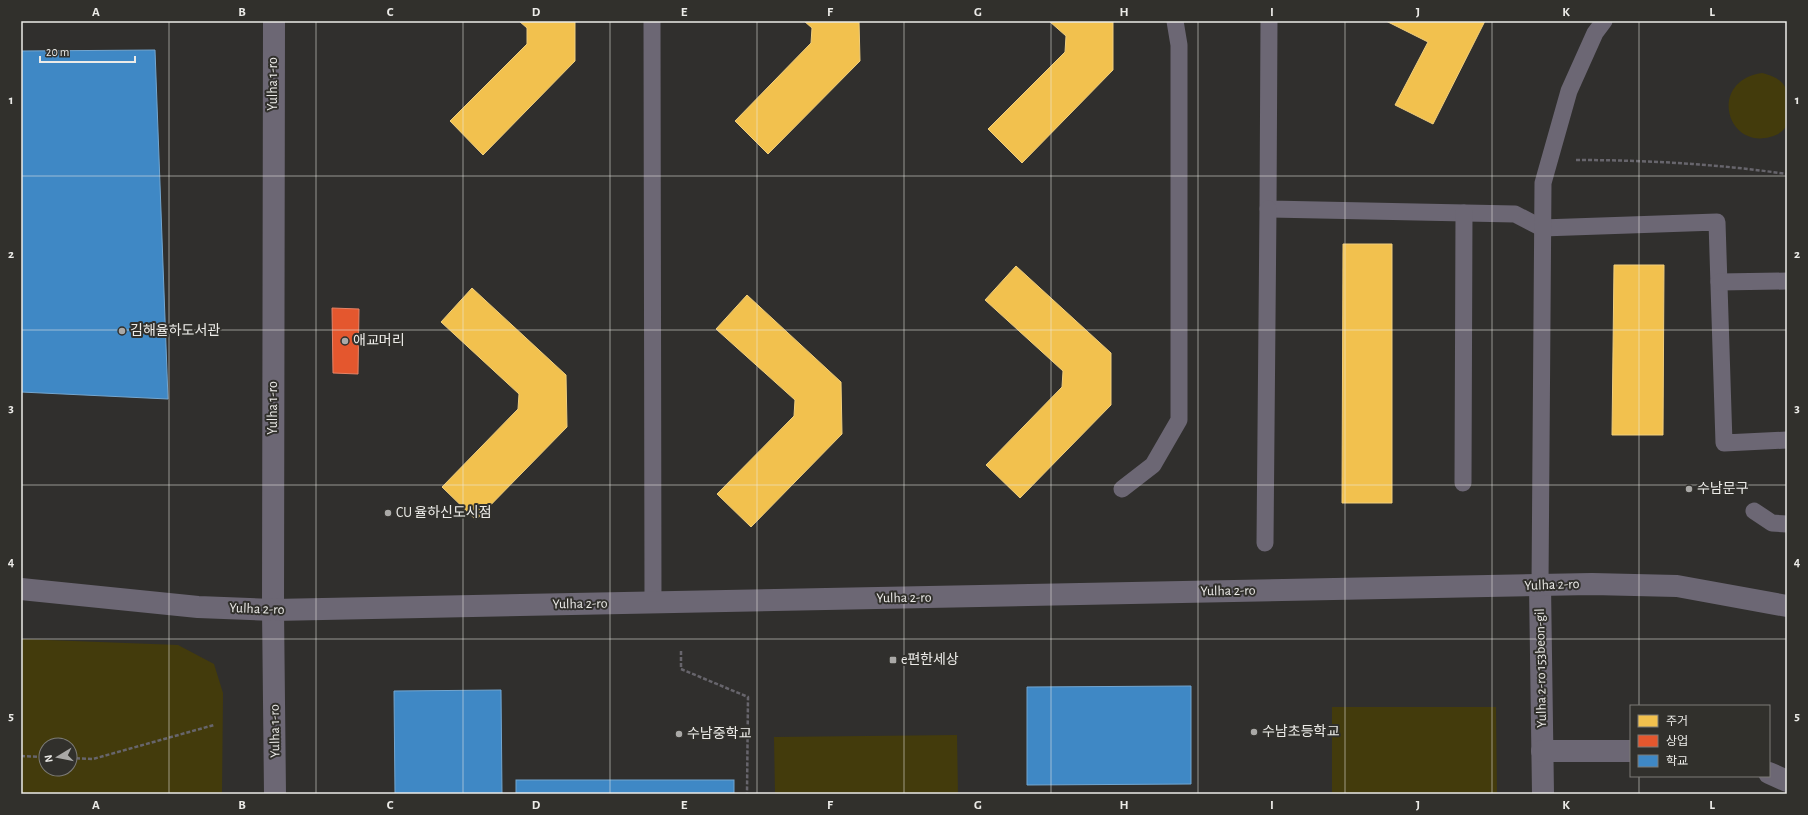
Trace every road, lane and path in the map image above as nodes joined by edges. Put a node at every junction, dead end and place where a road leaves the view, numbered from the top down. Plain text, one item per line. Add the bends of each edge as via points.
1 (274, 21) edge
2 (652, 21) edge
3 (1175, 21) edge
4 (1269, 21) edge
5 (1604, 21) edge
6 (1575, 160) dead end
7 (1787, 174) edge
8 (1268, 209) junction
9 (1464, 213) junction
10 (1542, 228) junction
11 (1787, 281) edge
12 (1719, 282) junction
13 (1787, 440) edge
14 (1463, 483) dead end
15 (1122, 489) dead end
16 (1754, 511) dead end
17 (1787, 524) edge
18 (1265, 543) dead end
19 (1540, 585) junction
20 (21, 589) edge
21 (653, 602) junction
22 (1787, 606) edge
23 (273, 610) junction
24 (681, 651) dead end
25 (214, 725) dead end
26 (1542, 751) junction
27 (1630, 751) edge
28 (21, 756) edge
29 (38, 757) edge
30 (78, 758) edge
31 (1770, 773) edge
32 (1787, 781) edge
33 (276, 794) edge
34 (747, 794) edge
35 (1543, 794) edge

1 - 23 street, Yulha 1-ro
2 - 21 lane
3 - 15 lane via 1179,45 1179,420 1153,464
4 - 8 lane
5 - 10 lane via 1595,33 1569,91 1543,183
6 - 7 path via 1643,160 1747,168
8 - 9 lane
8 - 18 lane
9 - 10 lane via 1515,214
9 - 14 lane
10 - 12 lane via 1717,222
10 - 19 lane
11 - 12 lane
12 - 13 lane via 1724,443
16 - 17 lane via 1772,522
19 - 21 street, Yulha 2-ro
19 - 22 street, Yulha 2-ro via 1677,586
19 - 26 street, Yulha 2-ro 153beon-gil
20 - 23 street, Yulha 2-ro via 198,607
21 - 23 street, Yulha 2-ro
23 - 33 street, Yulha 1-ro
24 - 34 path via 681,669 748,697
25 - 30 path via 92,759
26 - 27 street
26 - 35 street, Yulha 2-ro 153beon-gil
28 - 29 path
31 - 32 street

